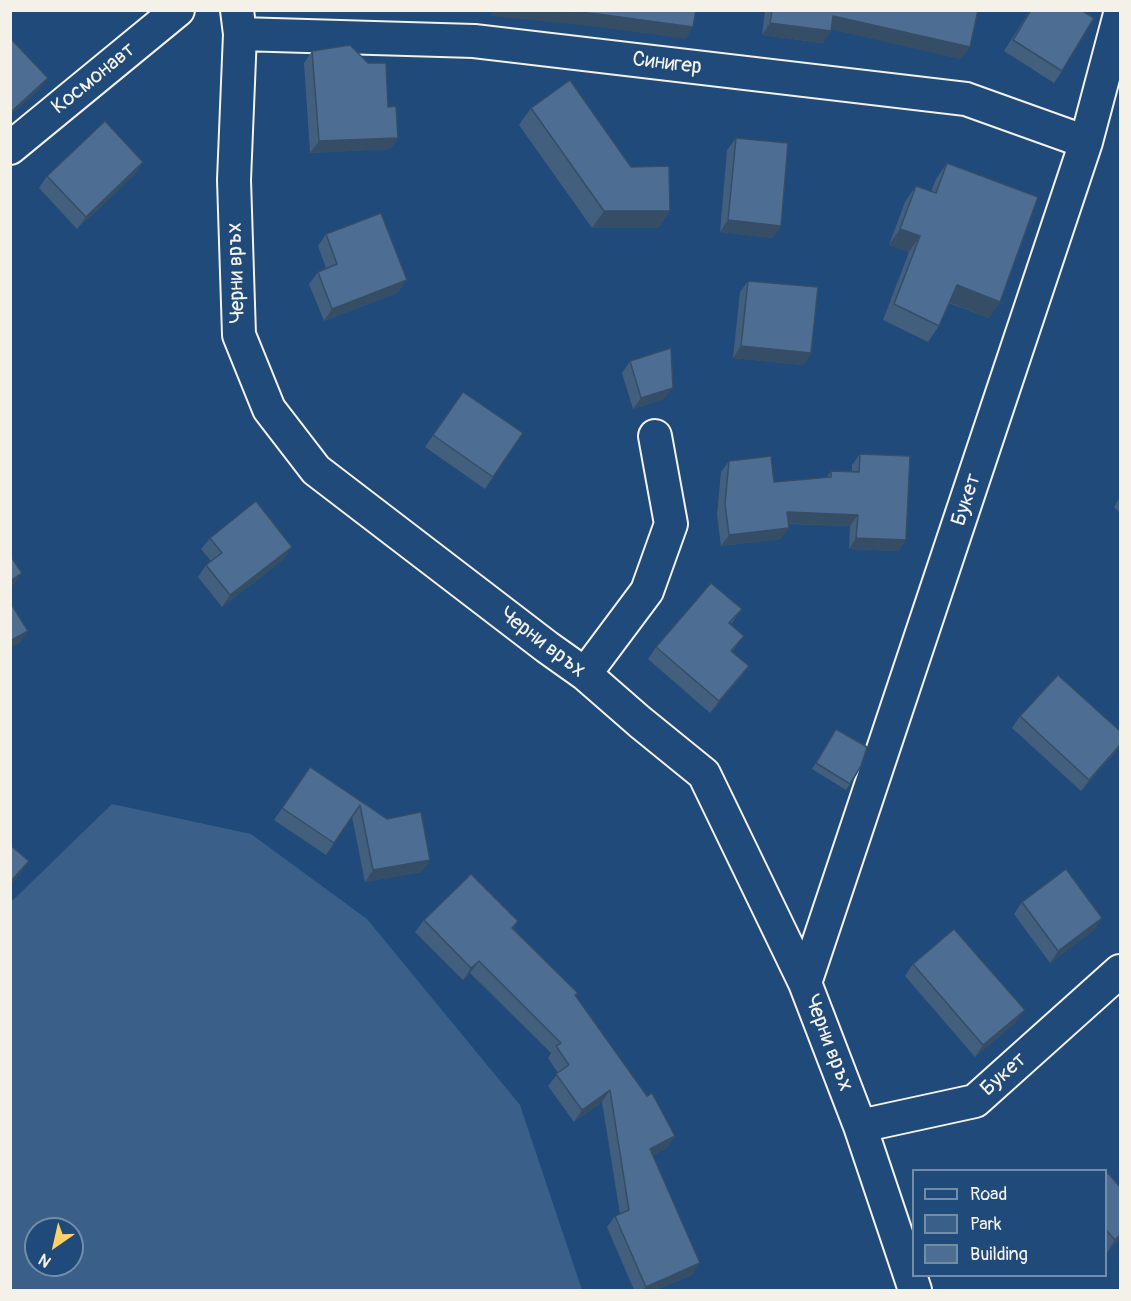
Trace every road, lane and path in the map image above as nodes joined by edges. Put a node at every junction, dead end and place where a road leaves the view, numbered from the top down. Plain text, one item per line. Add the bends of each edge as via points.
1 (178, 10) edge
2 (1120, 14) edge
3 (238, 22) edge
4 (1086, 142) junction
5 (10, 148) edge
6 (656, 436) dead end
7 (585, 674) junction
8 (1120, 971) edge
9 (805, 984) junction
10 (860, 1126) junction
11 (915, 1290) edge

1 - 5 street, Космонавт
2 - 4 street, Букет
3 - 4 street, Синигер via 474,41 966,99
3 - 7 street, Черни връх via 234,180 239,335 269,409 316,470
4 - 9 street, Букет
6 - 7 street via 671,524 647,591
7 - 9 street, Черни връх via 704,774
8 - 10 street, Букет via 975,1101
9 - 10 street, Черни връх
10 - 11 street, Черни връх

